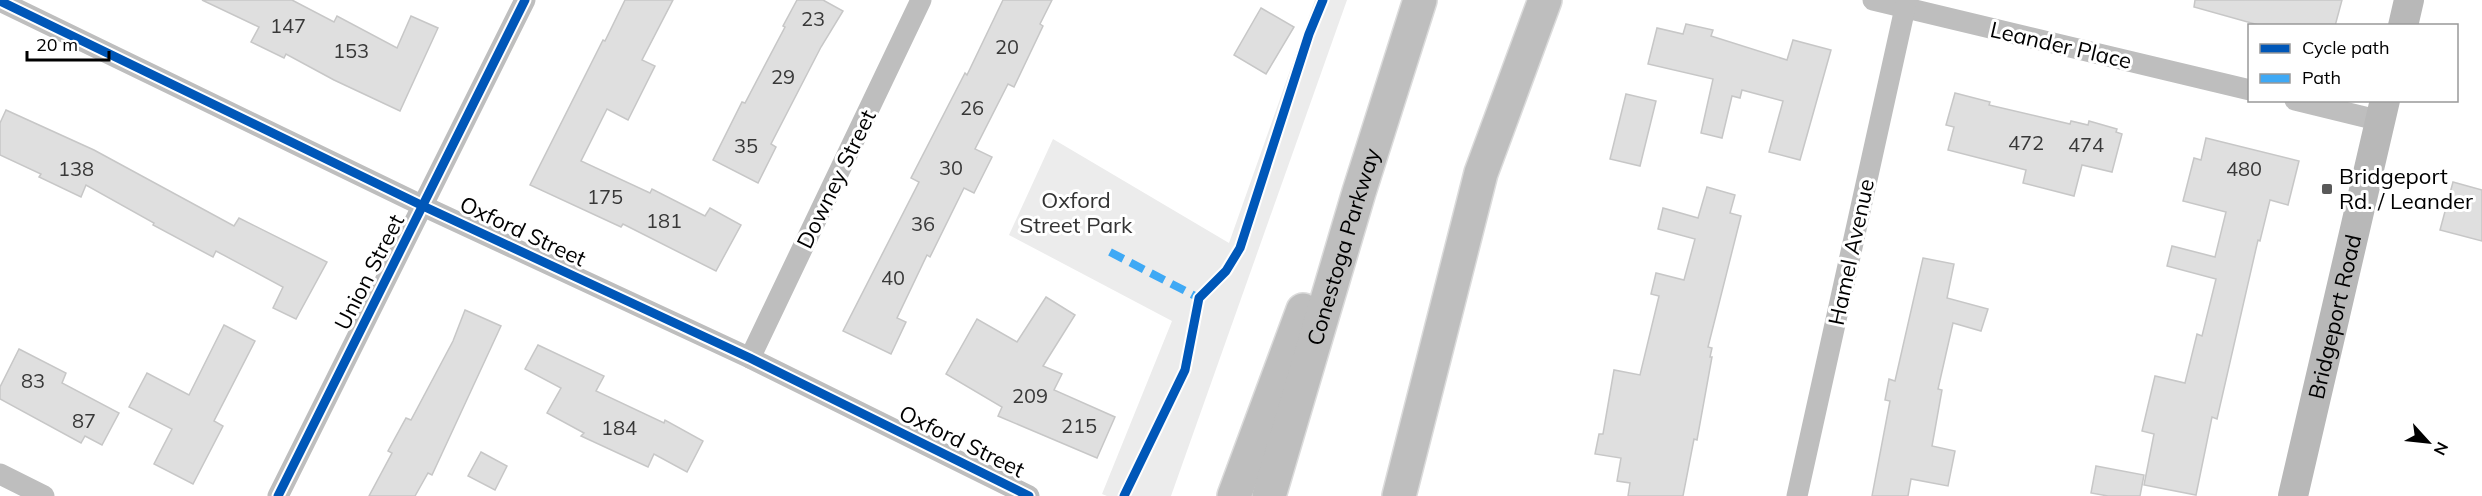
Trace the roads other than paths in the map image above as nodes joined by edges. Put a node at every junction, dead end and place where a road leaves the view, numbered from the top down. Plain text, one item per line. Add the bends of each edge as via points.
1 (525, 0) edge
2 (921, 0) edge
3 (1420, 0) edge
4 (1545, 0) edge
5 (1873, 0) edge
6 (2409, 0) edge
7 (0, 1) edge
8 (1905, 8) junction
9 (2403, 24) edge
10 (2248, 90) edge
11 (2311, 102) edge
12 (2383, 111) edge
13 (1359, 192) junction
14 (423, 206) junction
15 (750, 358) junction
16 (0, 474) edge
17 (44, 496) edge
18 (278, 496) edge
19 (1029, 496) edge
20 (1234, 496) edge
21 (1269, 496) edge
22 (1399, 496) edge
23 (1797, 496) edge
24 (2293, 496) edge

1 - 14 street, Union Street
2 - 15 street, Downey Street
3 - 13 highway, Conestoga Parkway
4 - 22 highway via 1481,173
5 - 8 street, Leander Place
6 - 9 main road
7 - 14 street, Oxford Street
8 - 10 street, Leander Place
8 - 23 street, Hamel Avenue
11 - 12 street
12 - 24 main road, Bridgeport Road
13 - 20 highway via 1304,306
13 - 21 highway, Conestoga Parkway
14 - 15 street, Oxford Street
14 - 18 street, Union Street
15 - 19 street, Oxford Street
16 - 17 street

